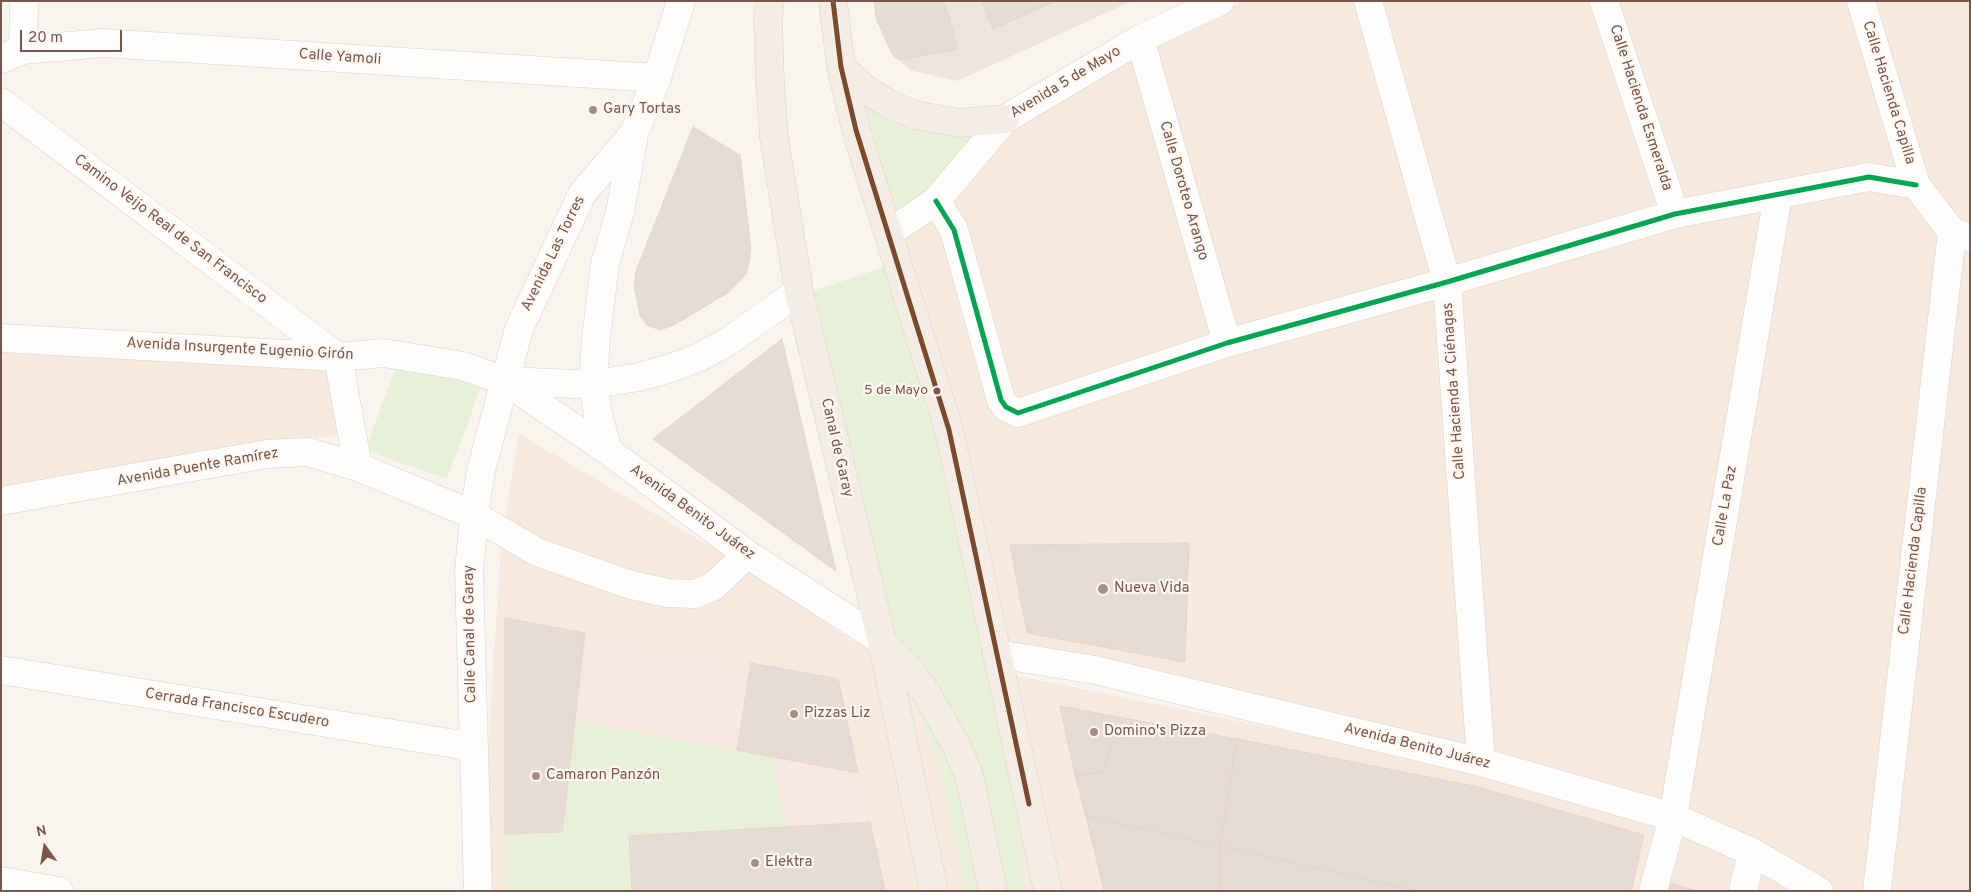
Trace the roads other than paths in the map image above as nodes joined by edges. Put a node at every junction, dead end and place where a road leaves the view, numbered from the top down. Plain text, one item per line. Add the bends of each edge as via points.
1 (24, 1) edge
2 (680, 1) edge
3 (770, 1) edge
4 (832, 1) edge
5 (1220, 1) edge
6 (1368, 1) edge
7 (1604, 1) edge
8 (1861, 1) edge
9 (1140, 39) junction
10 (12, 54) edge
11 (841, 67) junction
12 (656, 78) junction
13 (1, 102) edge
14 (1005, 119) junction
15 (634, 133) junction
16 (1916, 184) junction
17 (1778, 195) junction
18 (936, 201) junction
19 (1675, 214) junction
20 (889, 233) junction
21 (1961, 234) edge
22 (1448, 282) junction
23 (799, 291) junction
24 (1, 338) edge
25 (1227, 343) junction
26 (338, 357) junction
27 (505, 381) junction
28 (593, 383) junction
29 (608, 451) junction
30 (358, 467) junction
31 (1, 501) edge
32 (474, 515) junction
33 (747, 554) junction
34 (882, 641) junction
35 (997, 654) junction
36 (1, 670) edge
37 (474, 747) junction
38 (1482, 762) junction
39 (1673, 817) junction
40 (1752, 852) junction
41 (1, 881) edge
42 (59, 891) edge
43 (478, 891) edge
44 (934, 891) edge
45 (993, 891) edge
46 (1048, 891) edge
47 (1652, 891) edge
48 (1743, 891) edge
49 (1819, 891) edge
50 (1877, 891) edge

1 - 10 street
2 - 12 street, Avenida Las Torres
3 - 23 main road, Canal de Garay via 774,138
4 - 11 main road
5 - 9 street, Avenida 5 de Mayo
6 - 22 street, Calle Hacienda 4 Ciénagas
7 - 19 street, Calle Hacienda Esmeralda
8 - 16 street, Calle Hacienda Capilla
9 - 14 street, Avenida 5 de Mayo
9 - 25 street, Calle Doroteo Arango
10 - 12 street, Calle Yamoli via 103,42
11 - 14 main road via 865,89 915,115 960,123
11 - 20 main road via 856,130
12 - 15 street, Avenida Las Torres
13 - 26 street, Camino Veijo Real de San Francisco
14 - 18 street, Avenida 5 de Mayo
15 - 27 street, Avenida Las Torres via 582,194 519,329
15 - 28 street via 620,212 606,264
16 - 17 street via 1869,177
16 - 21 street
17 - 19 street
17 - 39 street, Calle La Paz
18 - 20 street, Avenida 5 de Mayo
18 - 25 street via 954,230 1001,400 1006,407 1018,413
19 - 22 street
20 - 35 main road via 949,430
21 - 50 street, Calle Hacienda Capilla
22 - 25 street
22 - 38 street, Calle Hacienda 4 Ciénagas
23 - 28 street via 729,341 700,357 639,377
23 - 34 main road, Canal de Garay
24 - 26 street, Avenida Insurgente Eugenio Girón
26 - 27 street, Avenida Insurgente Eugenio Girón via 384,353 420,358 463,366
26 - 30 street
27 - 28 street
27 - 29 street, Avenida Benito Juárez
27 - 32 street, Calle Canal de Garay via 481,470
28 - 29 street
29 - 33 street, Avenida Benito Juárez
30 - 31 street, Avenida Puente Ramírez via 308,452 267,454
30 - 32 street, Avenida Puente Ramírez
32 - 33 street, Avenida Puente Ramírez via 537,552 628,584 666,593 695,594 714,586
32 - 37 street, Calle Canal de Garay via 469,572
33 - 34 street, Avenida Benito Juárez
34 - 44 main road, Canal de Garay
34 - 45 main road via 927,694 957,747 969,776
35 - 38 street, Avenida Benito Juárez via 1095,670
35 - 46 main road
36 - 37 street, Cerrada Francisco Escudero
37 - 43 street, Calle Canal de Garay
38 - 39 street, Avenida Benito Juárez
39 - 40 street, Avenida Benito Juárez
39 - 47 street, Calle La Paz
40 - 48 street
40 - 49 street, Avenida Benito Juárez
41 - 42 street

